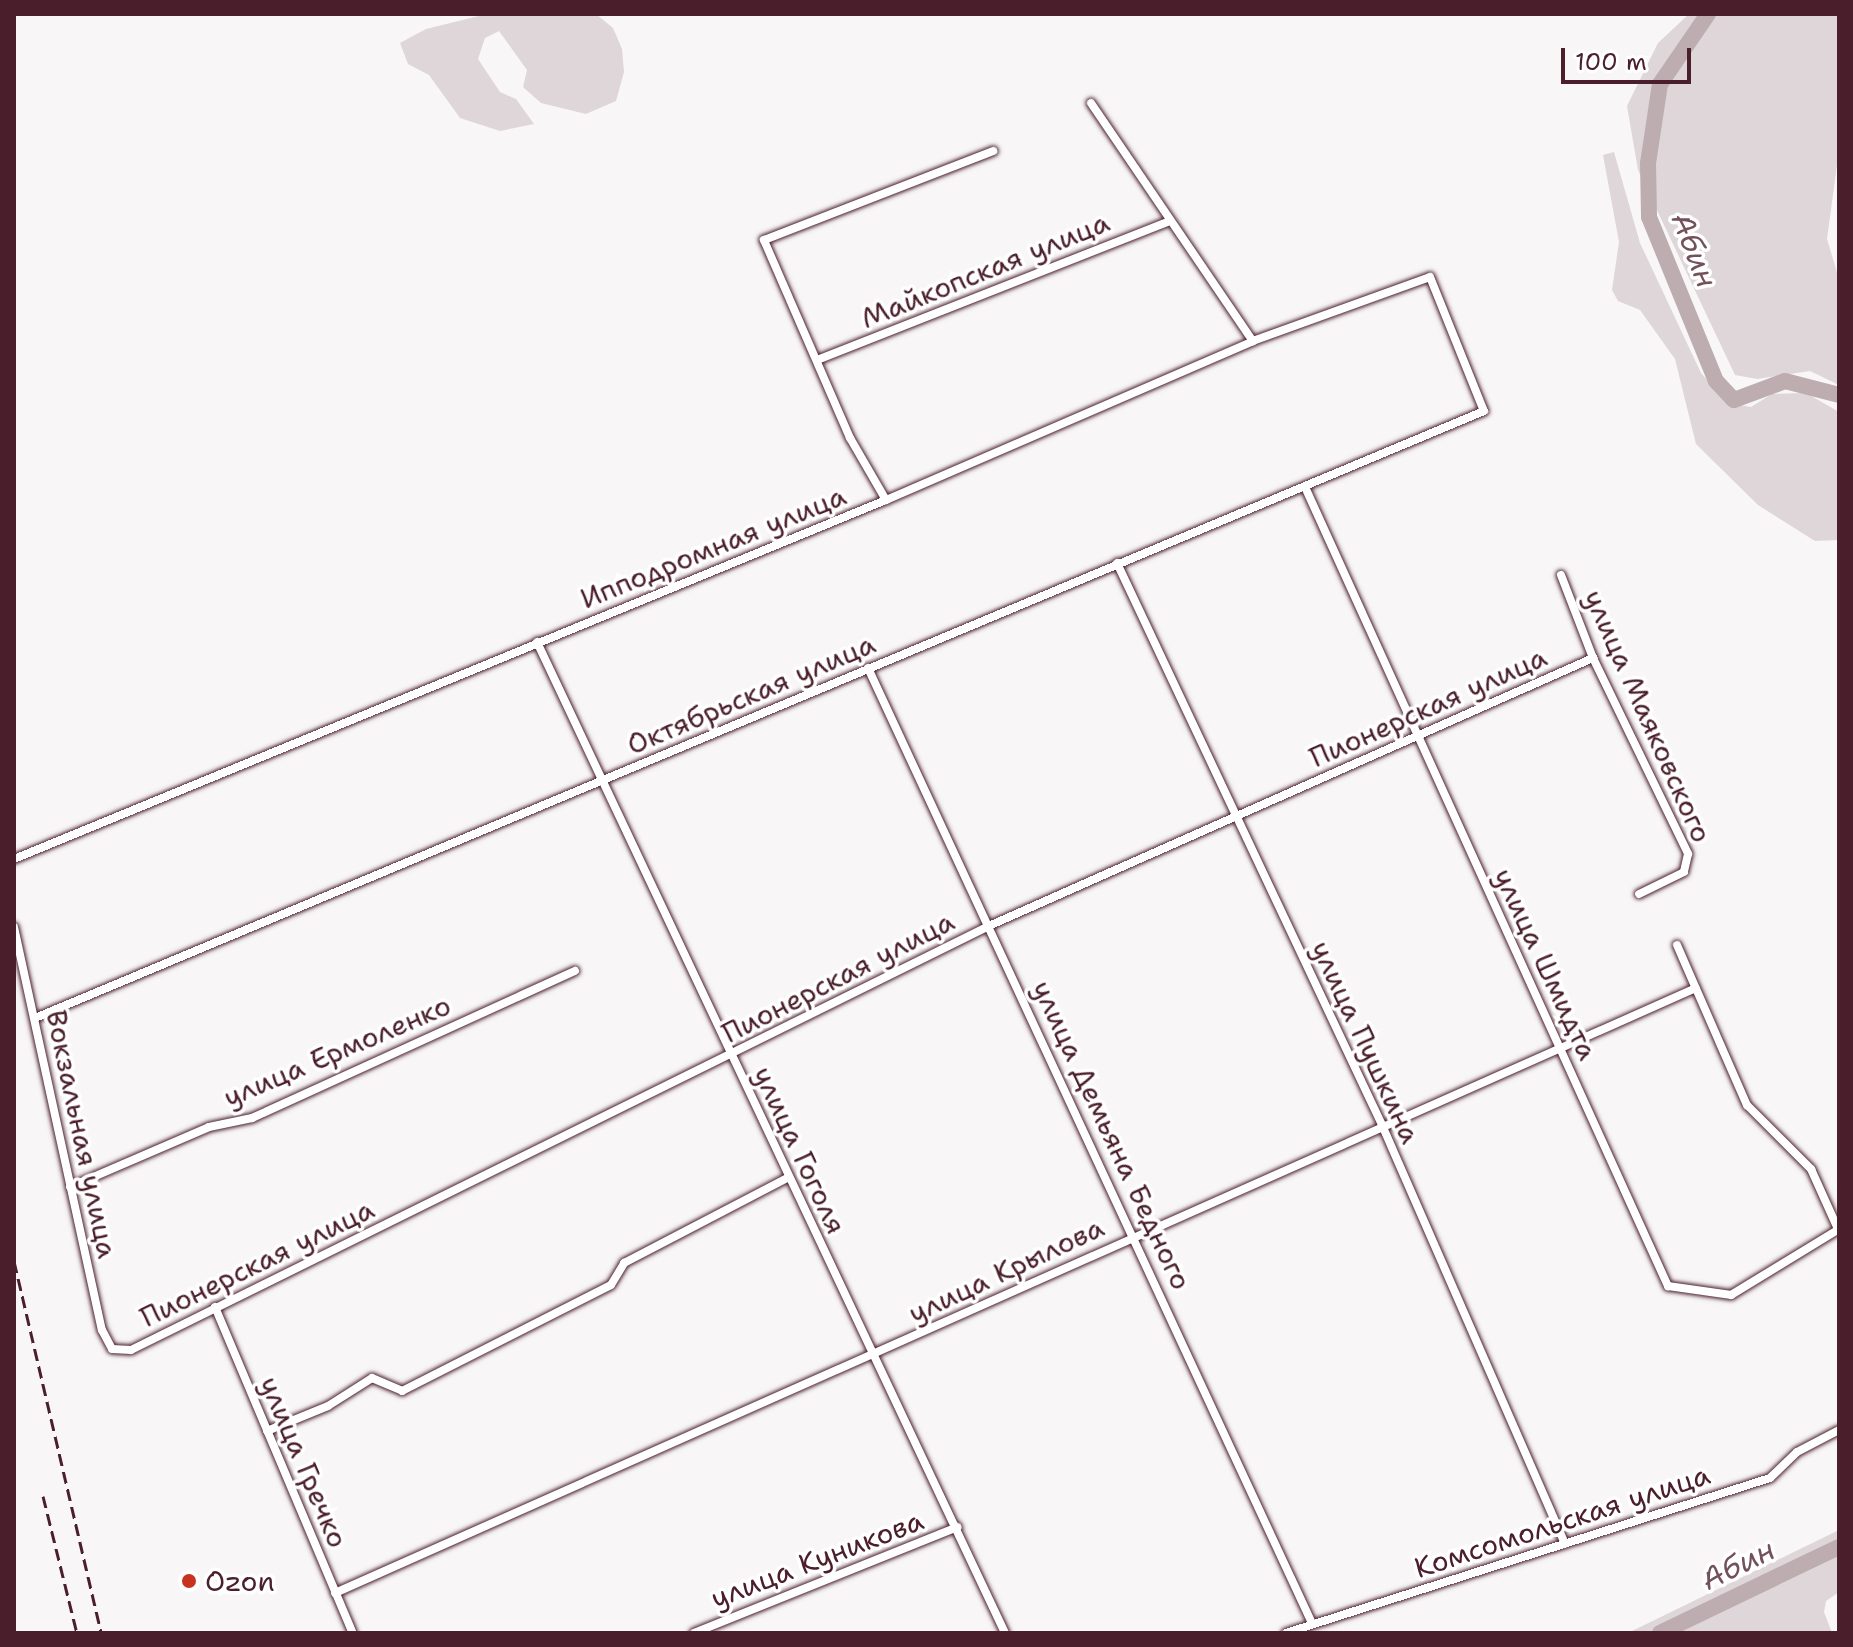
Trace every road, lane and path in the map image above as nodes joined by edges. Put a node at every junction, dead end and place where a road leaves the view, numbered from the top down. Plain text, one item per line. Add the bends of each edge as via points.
1 (1091, 103) dead end
2 (993, 151) dead end
3 (1169, 221) junction
4 (1253, 341) junction
5 (817, 360) junction
6 (1484, 411) joint
7 (1305, 487) junction
8 (886, 500) junction
9 (1117, 563) junction
10 (1561, 575) dead end
11 (537, 642) junction
12 (1593, 658) junction
13 (868, 668) junction
14 (1417, 738) junction
15 (605, 780) junction
16 (1236, 815) junction
17 (14, 859) edge
18 (1639, 894) dead end
19 (991, 925) junction
20 (14, 927) edge
21 (1677, 945) dead end
22 (575, 971) dead end
23 (1696, 988) junction
24 (35, 1018) junction
25 (1562, 1051) junction
26 (731, 1055) junction
27 (1382, 1125) junction
28 (787, 1178) junction
29 (70, 1187) junction
30 (1838, 1229) edge
31 (1133, 1236) junction
32 (215, 1307) junction
33 (112, 1349) joint
34 (875, 1354) junction
35 (1839, 1430) edge
36 (267, 1431) junction
37 (958, 1527) junction
38 (1565, 1544) junction
39 (335, 1593) junction
40 (1312, 1623) junction
41 (1302, 1630) edge
42 (353, 1633) edge
43 (694, 1633) edge
44 (1005, 1633) edge
45 (1286, 1633) edge

1 - 3 street
2 - 5 street via 764,240
3 - 4 street
3 - 5 street, Майкопская улица
4 - 6 street, Ипподромная улица via 1430,277
4 - 8 street, Ипподромная улица
5 - 8 street via 850,438
6 - 7 street, Октябрьская улица
7 - 9 street, Октябрьская улица
7 - 14 street, улица Шмидта
8 - 11 street, Ипподромная улица
9 - 13 street, Октябрьская улица
9 - 16 street, улица Пушкина
10 - 12 street, улица Маяковского
11 - 15 street, улица Гоголя
11 - 17 street, Ипподромная улица
12 - 14 street, Пионерская улица
12 - 18 street, улица Маяковского via 1688,854 1684,872
13 - 15 street, Октябрьская улица
13 - 19 street, улица Демьяна Бедного
14 - 16 street, Пионерская улица
14 - 25 street, улица Шмидта
15 - 24 street, Октябрьская улица
15 - 26 street, улица Гоголя
16 - 19 street, Пионерская улица
16 - 27 street, улица Пушкина
19 - 26 street, Пионерская улица
19 - 31 street, улица Демьяна Бедного
20 - 24 street, Вокзальная улица
21 - 23 street
22 - 29 street, улица Ермоленко via 252,1118 209,1127
23 - 25 street, улица Крылова
23 - 30 street via 1747,1105 1811,1169
24 - 29 street, Вокзальная улица
25 - 27 street, улица Крылова
25 - 30 street, улица Шмидта via 1668,1286 1731,1295
26 - 28 street, улица Гоголя
26 - 32 street, Пионерская улица
27 - 31 street, улица Крылова
27 - 38 street, улица Пушкина
28 - 34 street, улица Гоголя
28 - 36 street via 624,1263 611,1285 402,1391 372,1378 328,1406
29 - 33 street, Вокзальная улица via 102,1330
31 - 34 street, улица Крылова
31 - 40 street, улица Демьяна Бедного
32 - 33 street, Пионерская улица via 131,1350
32 - 36 street, улица Гречко
34 - 37 street, улица Гоголя
34 - 39 street, улица Крылова
35 - 38 street, Комсомольская улица via 1797,1452 1770,1478
36 - 39 street, улица Гречко
37 - 43 street, улица Куникова
37 - 44 street, улица Гоголя
38 - 40 street, Комсомольская улица
39 - 42 street, улица Гречко
40 - 41 street, Комсомольская улица
41 - 45 street, Комсомольская улица

